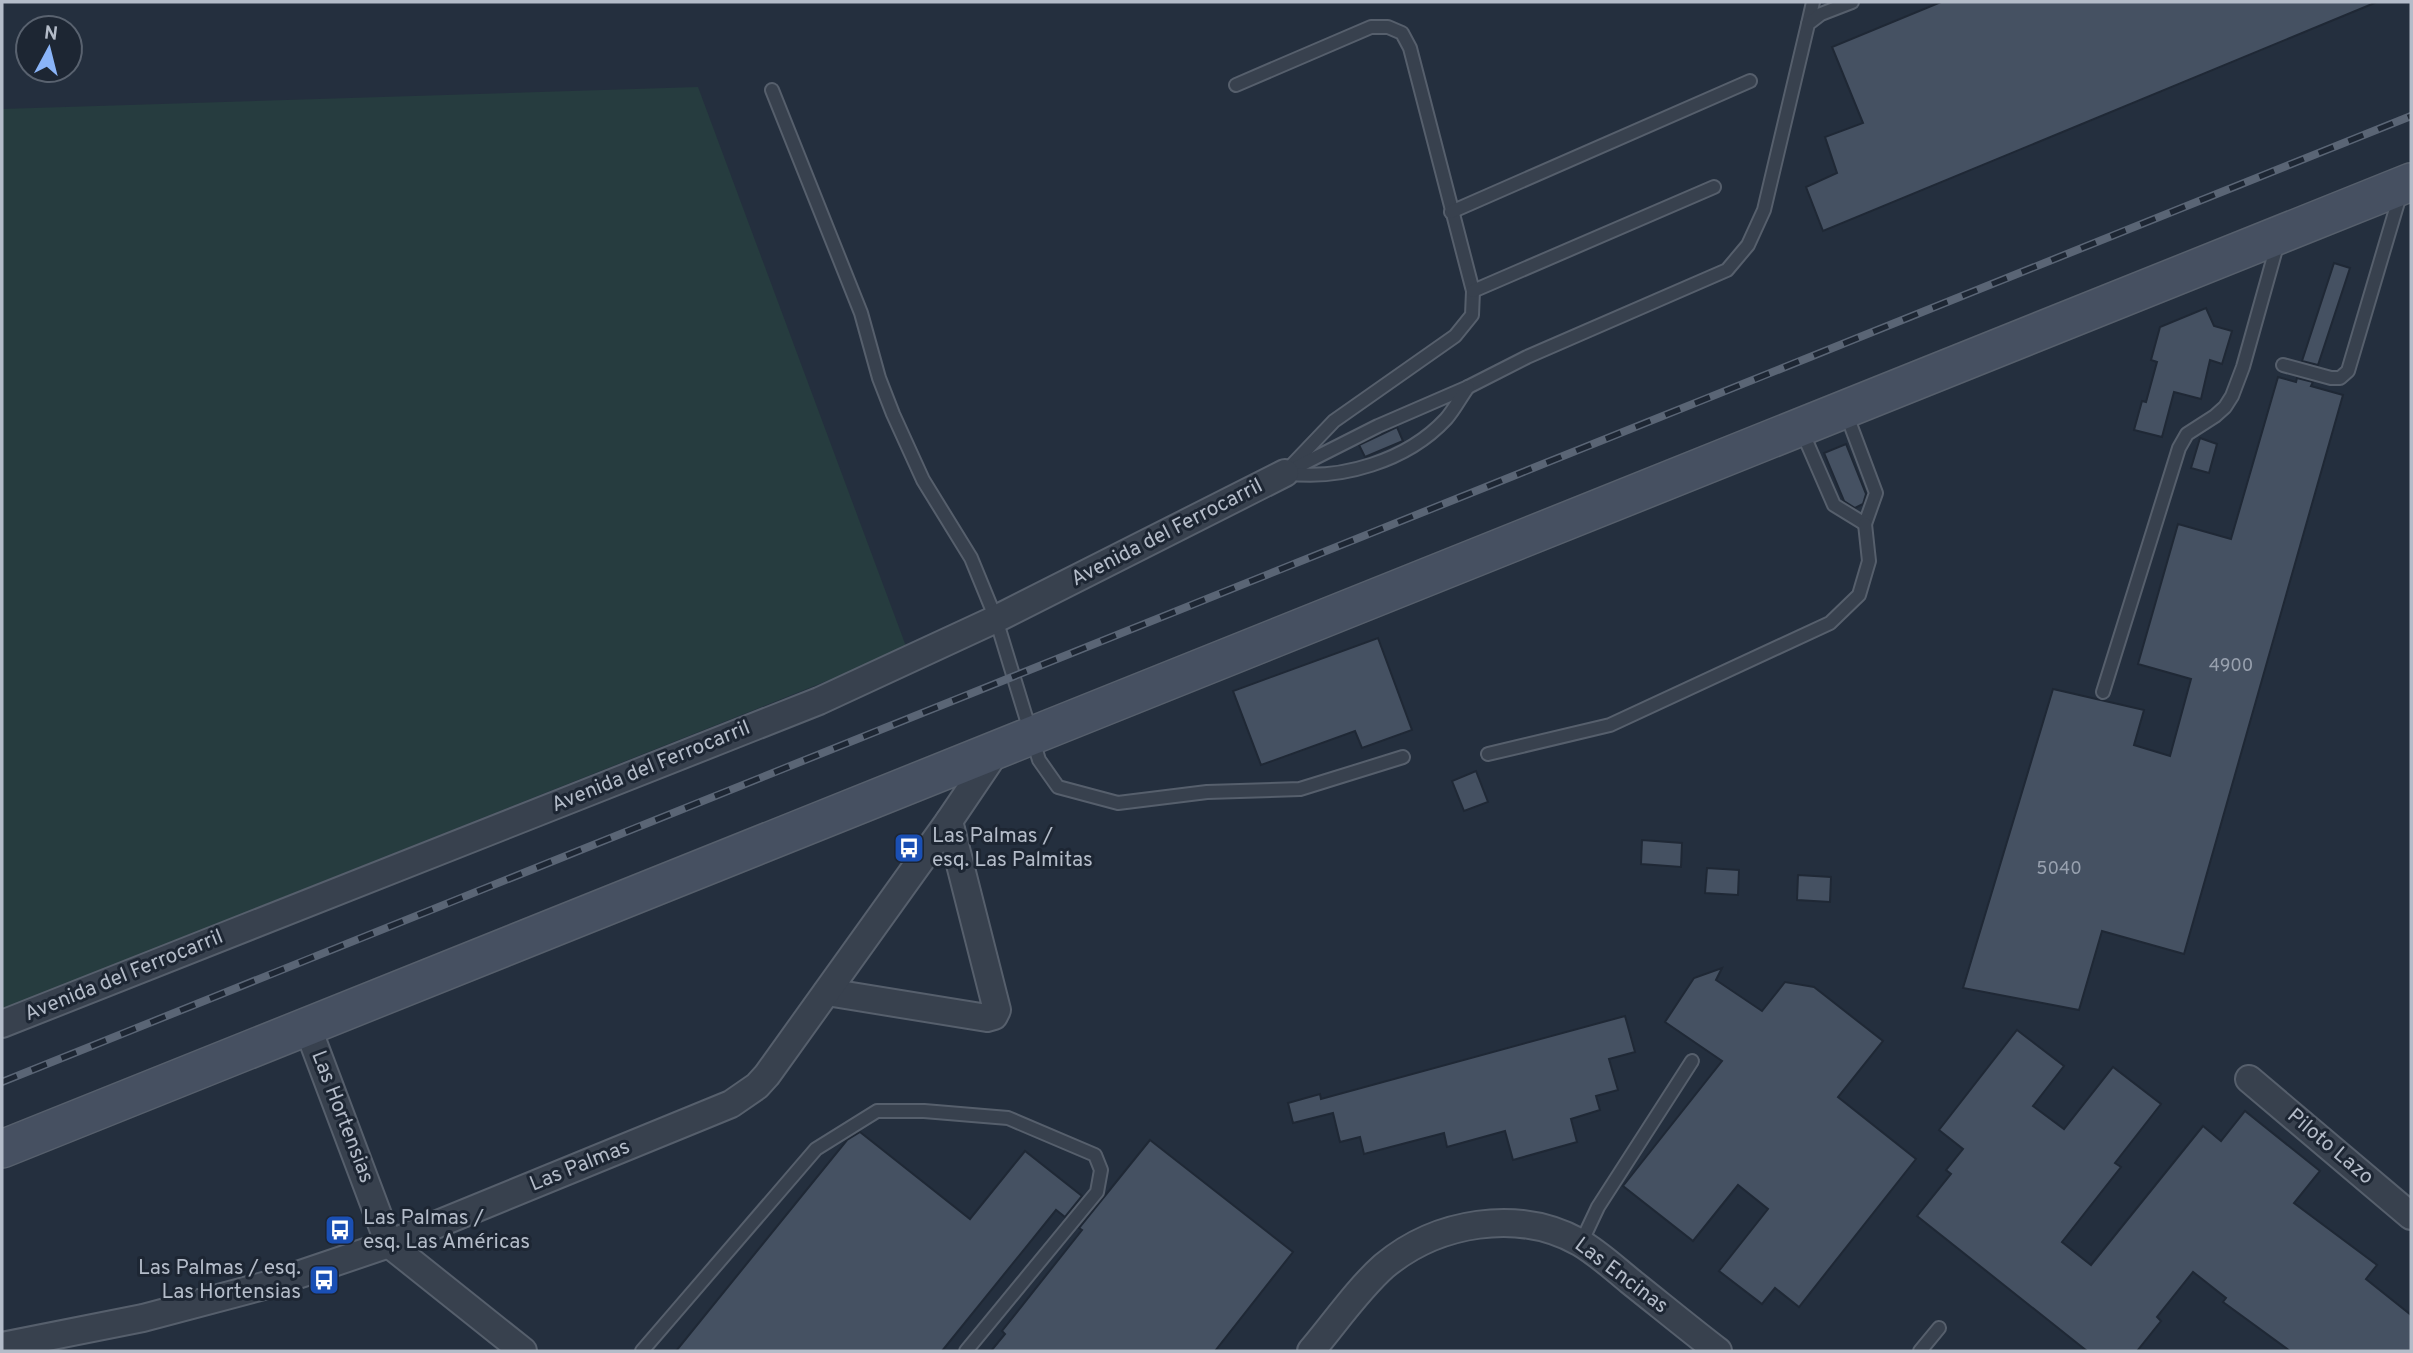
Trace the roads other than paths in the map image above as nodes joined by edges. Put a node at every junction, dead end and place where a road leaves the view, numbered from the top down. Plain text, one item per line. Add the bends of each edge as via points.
1 (1813, 2) edge
2 (1852, 2) edge
3 (1808, 24) junction
4 (1750, 81) dead end
5 (1236, 85) dead end
6 (772, 90) dead end
7 (2409, 185) edge
8 (1714, 187) dead end
9 (1451, 212) junction
10 (2280, 235) junction
11 (1473, 291) junction
12 (2283, 365) dead end
13 (1468, 387) junction
14 (1845, 410) junction
15 (1800, 427) junction
16 (1285, 473) junction
17 (1866, 524) junction
18 (996, 619) junction
19 (2103, 692) dead end
20 (1033, 735) junction
21 (997, 750) junction
22 (1488, 754) dead end
23 (1404, 757) dead end
24 (949, 821) junction
25 (827, 992) junction
26 (2, 1024) edge
27 (307, 1026) junction
28 (1692, 1061) dead end
29 (2249, 1079) dead end
30 (2, 1149) edge
31 (2411, 1216) edge
32 (1581, 1243) junction
33 (389, 1244) junction
34 (1939, 1328) dead end
35 (2, 1346) edge
36 (523, 1351) edge
37 (642, 1351) edge
38 (967, 1351) edge
39 (1311, 1351) edge
40 (1718, 1351) edge
41 (1920, 1351) edge

1 - 3 lane
2 - 3 lane
3 - 13 lane via 1764,210 1738,259 1713,277
4 - 9 lane
5 - 9 lane via 1370,27 1402,33 1410,48
6 - 18 lane via 861,313 902,437 971,558
7 - 10 main road
7 - 12 lane via 2348,371 2340,379 2331,379
8 - 11 lane
9 - 11 lane
10 - 14 main road
10 - 19 lane via 2232,396 2215,416 2187,434 2179,447
11 - 16 lane via 1472,315 1455,336 1334,421
13 - 16 lane
13 - 16 lane via 1446,419 1410,448 1341,472
14 - 15 main road
14 - 17 lane via 1876,493
15 - 17 lane via 1834,505
15 - 20 main road
16 - 18 street, Avenida del Ferrocarril
17 - 22 lane via 1869,561 1859,595 1830,623 1610,725
18 - 20 lane
18 - 26 street, Avenida del Ferrocarril via 819,701
20 - 21 main road
20 - 23 lane via 1039,760 1058,787 1118,803 1207,792 1300,789
21 - 24 street, Las Palmas
21 - 27 main road
24 - 25 street, Las Palmas
24 - 25 street via 997,1010 994,1016
25 - 33 street, Las Palmas via 767,1075 731,1104
27 - 30 main road
27 - 33 street, Las Hortensias
28 - 32 lane via 1598,1207
29 - 31 street, Piloto Lazo
32 - 39 street, Las Encinas via 1517,1224 1468,1227 1423,1240 1383,1267
32 - 40 street, Las Encinas
33 - 35 street, Las Palmas via 271,1284 169,1311
33 - 36 street
34 - 41 lane
37 - 38 lane via 816,1149 877,1111 924,1111 1008,1118 1096,1154 1101,1170 1097,1192

